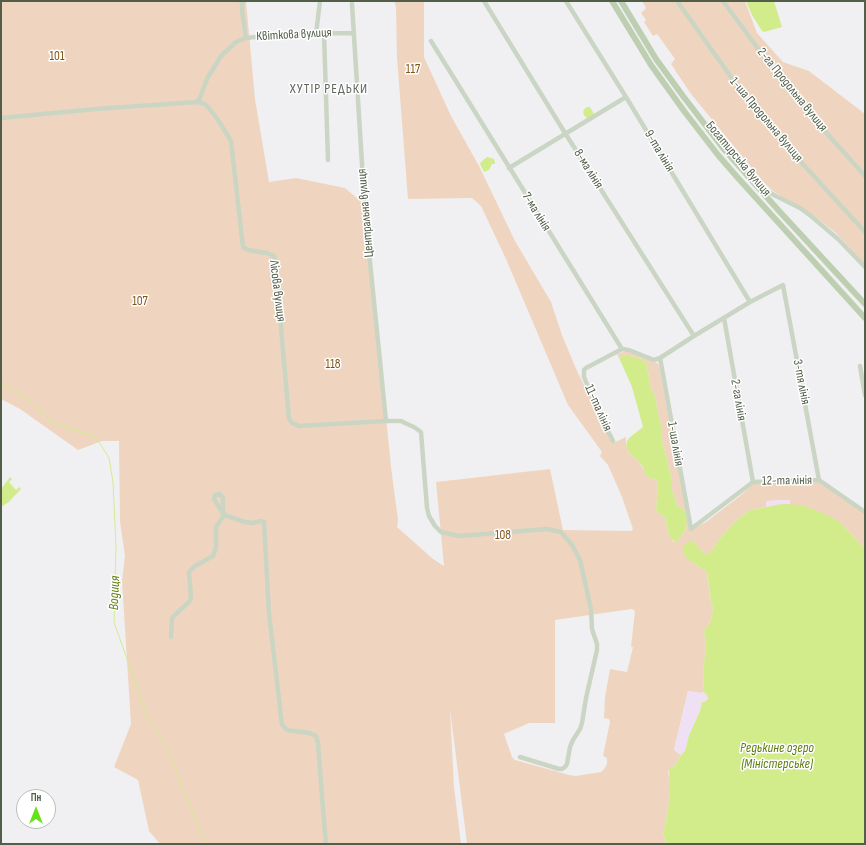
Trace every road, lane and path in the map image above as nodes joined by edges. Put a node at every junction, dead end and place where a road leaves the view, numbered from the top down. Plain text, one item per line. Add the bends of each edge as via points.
1 (244, 1) edge
2 (320, 1) edge
3 (484, 1) edge
4 (566, 1) edge
5 (612, 1) edge
6 (621, 1) edge
7 (677, 1) edge
8 (723, 1) edge
9 (352, 4) dead end
10 (324, 33) junction
11 (354, 33) junction
12 (316, 34) junction
13 (246, 38) junction
14 (431, 41) dead end
15 (626, 97) junction
16 (197, 102) junction
17 (1, 118) edge
18 (565, 134) junction
19 (328, 160) dead end
20 (509, 168) junction
21 (865, 176) edge
22 (752, 182) junction
23 (865, 232) edge
24 (865, 267) edge
25 (750, 302) junction
26 (865, 304) edge
27 (724, 318) junction
28 (865, 318) edge
29 (694, 336) junction
30 (622, 349) junction
31 (660, 358) junction
32 (860, 366) dead end
33 (865, 395) edge
34 (386, 421) junction
35 (613, 441) dead end
36 (819, 480) junction
37 (753, 482) junction
38 (865, 512) edge
39 (691, 529) joint
40 (171, 637) dead end
41 (520, 757) dead end
42 (326, 844) edge

1 - 13 street via 242,11
2 - 12 street
3 - 18 street, 8-ма лінія
4 - 15 street, 9-та лінія
5 - 28 main road, Богатирська вулиця via 651,65 718,155
6 - 22 main road, Богатирська вулиця via 656,59
7 - 23 street, 1-ша Продольна вулиця via 756,110
8 - 21 street, 2-га Продольна вулиця via 790,91
9 - 11 street, Центральна вулиця
10 - 11 street, Квіткова вулиця
10 - 12 street, Квіткова вулиця
10 - 19 street
11 - 34 street, Центральна вулиця via 365,212
12 - 13 street, Квіткова вулиця
13 - 16 street, Квіткова вулиця via 236,42 221,56 206,78
14 - 20 street, 7-ма лінія
15 - 18 street
15 - 25 street, 9-та лінія
16 - 17 street
16 - 34 street, Лісова вулиця via 208,107 231,141 243,247 267,252 275,259 289,419 299,426
18 - 20 street
18 - 29 street, 8-ма лінія
20 - 30 street, 7-ма лінія
22 - 24 street via 811,216
22 - 26 main road, Богатирська вулиця
25 - 27 street
25 - 36 street, 3-тя лінія via 783,285
27 - 29 street
27 - 37 street, 2-га лінія
29 - 31 street
30 - 31 street via 654,360
30 - 35 street, 11-та лінія via 584,370 584,377
31 - 39 street, 1-ша лінія
32 - 33 street
34 - 41 street via 402,422 421,432 427,508 429,516 441,532 459,536 547,530 561,532 580,560 597,650 580,729 570,747 567,764 562,769
36 - 37 street, 12-та лінія
36 - 38 street, 12-та лінія
37 - 39 street, 12-та лінія
40 - 42 street via 172,618 190,602 190,572 195,566 213,556 216,548 216,527 224,515 245,522 264,522 269,613 282,725 287,730 316,736

